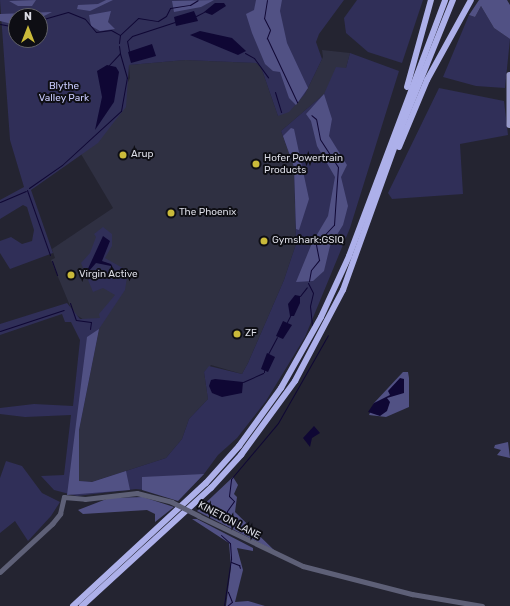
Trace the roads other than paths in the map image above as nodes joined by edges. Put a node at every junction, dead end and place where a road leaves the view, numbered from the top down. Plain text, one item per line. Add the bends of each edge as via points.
1 (431, 0) edge
2 (445, 0) edge
3 (453, 0) edge
4 (471, 0) edge
5 (510, 75) edge
6 (407, 98) junction
7 (510, 125) edge
8 (374, 205) junction
9 (0, 572) edge
10 (73, 606) edge
11 (82, 606) edge
12 (482, 606) edge

1 - 6 highway
2 - 6 highway
3 - 8 highway
4 - 8 highway via 427,80
5 - 7 main road
6 - 10 highway via 334,290 281,388 239,446 206,483
8 - 11 highway via 343,290 320,337 268,419 211,488
9 - 12 street, KINETON LANE, bridge via 52,524 64,497 85,499 137,493 172,502 260,548 303,566 412,594

